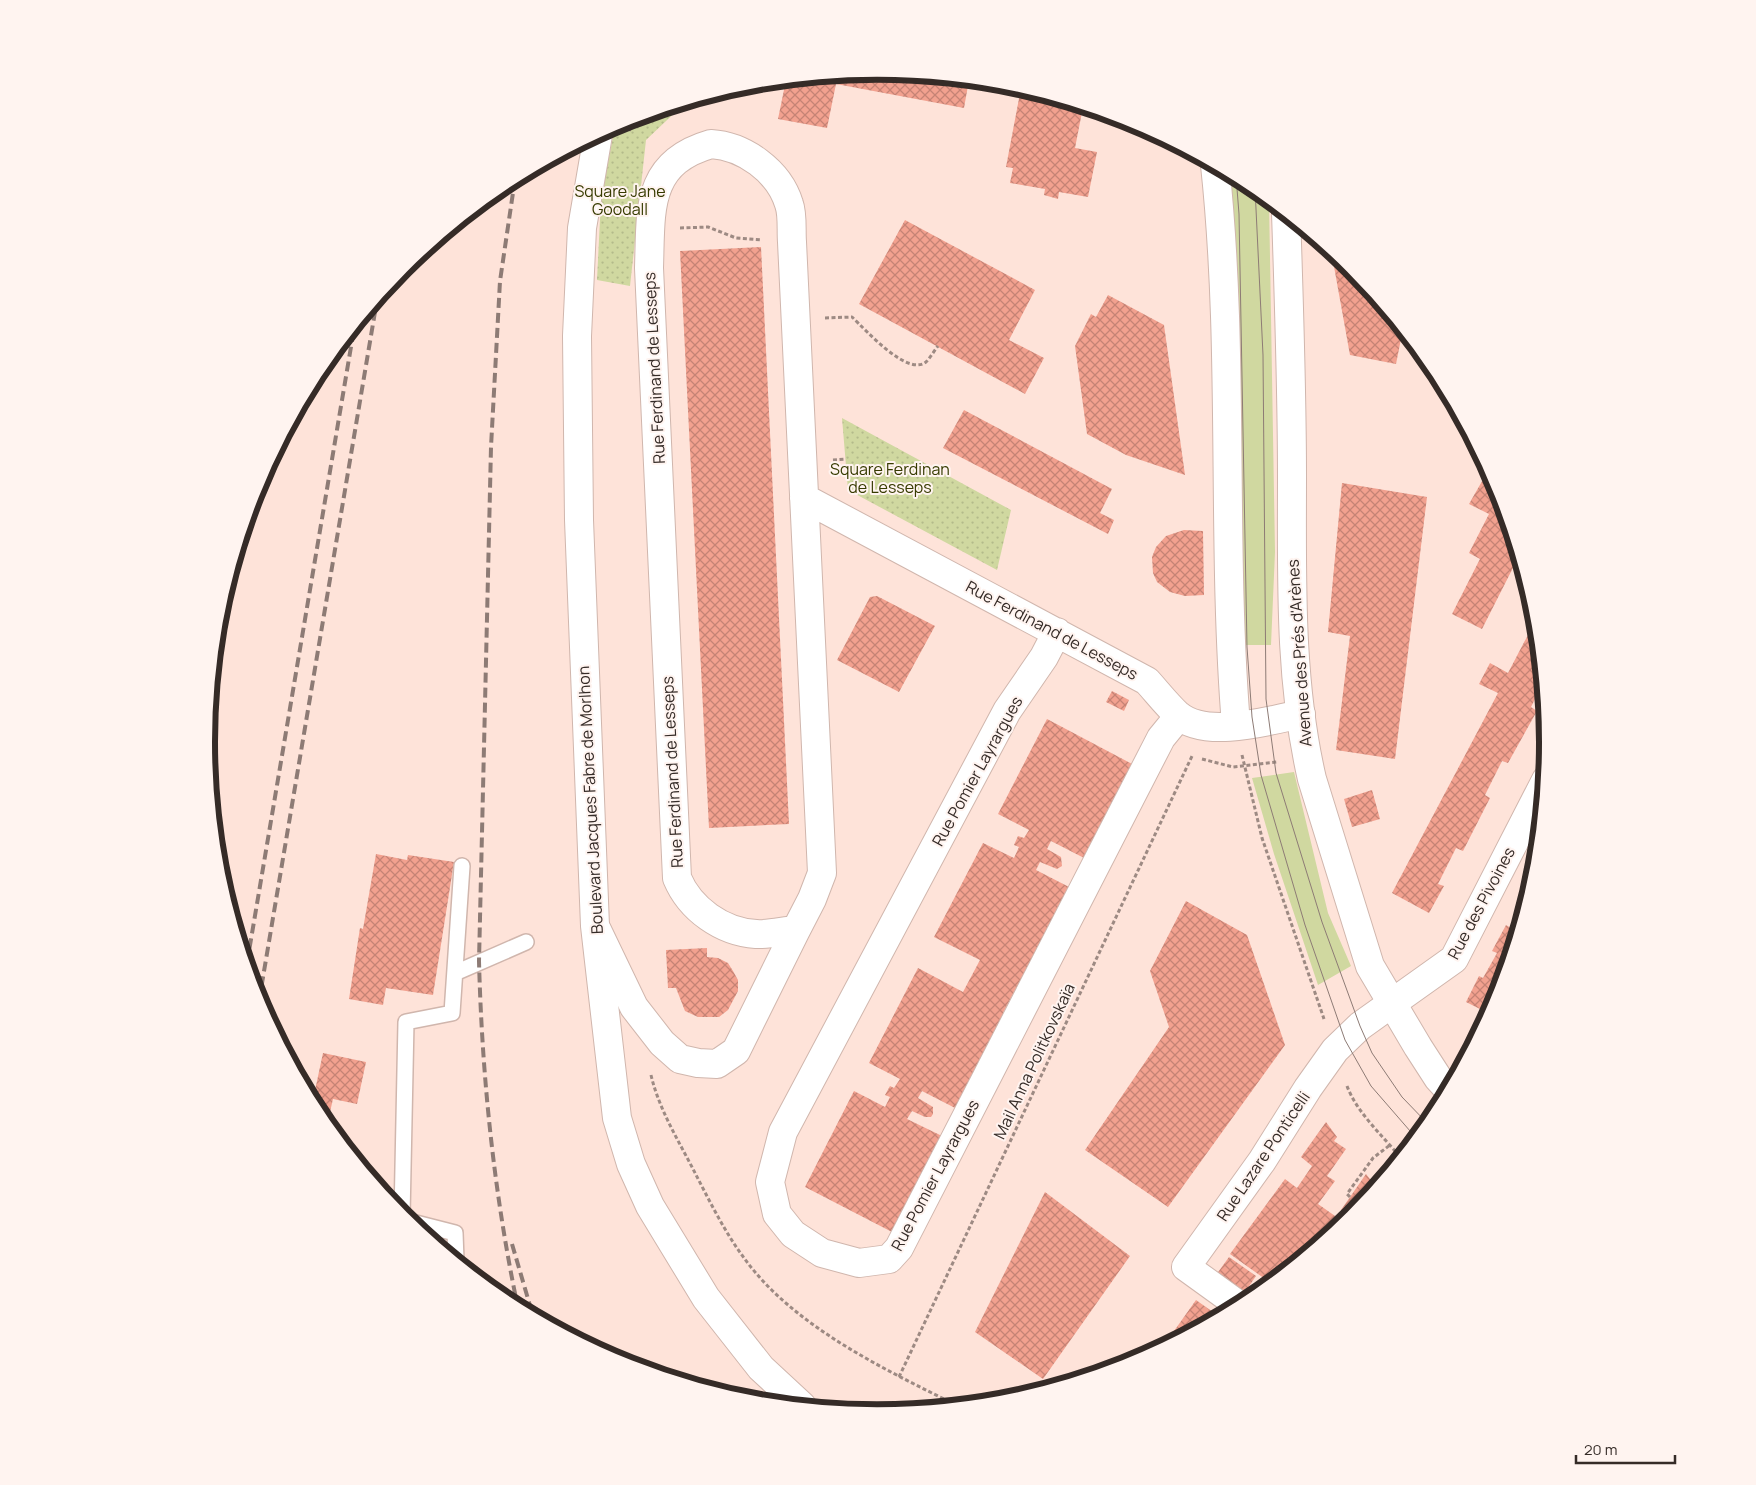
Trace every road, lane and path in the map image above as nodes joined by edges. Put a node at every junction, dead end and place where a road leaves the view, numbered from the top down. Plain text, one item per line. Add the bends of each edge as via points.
1 (597, 143) edge
2 (1217, 174) edge
3 (1286, 221) edge
4 (708, 227) dead end
5 (769, 241) dead end
6 (852, 317) dead end
7 (938, 346) dead end
8 (846, 459) dead end
9 (838, 460) dead end
10 (804, 498) junction
11 (1057, 632) junction
12 (1301, 714) junction
13 (1179, 716) junction
14 (1236, 725) junction
15 (1307, 756) junction
16 (1538, 795) edge
17 (462, 866) dead end
18 (595, 926) junction
19 (796, 930) junction
20 (526, 942) dead end
21 (455, 973) junction
22 (1392, 1003) junction
23 (1445, 1085) edge
24 (1390, 1145) dead end
25 (1350, 1197) dead end
26 (402, 1203) edge
27 (425, 1225) edge
28 (456, 1253) edge
29 (1233, 1301) edge
30 (899, 1377) dead end
31 (795, 1399) edge

1 - 18 street, Boulevard Jacques Fabre de Morlhon via 582,228 577,336 579,520
2 - 14 street via 1222,238 1230,643
3 - 12 street, Avenue des Prés d'Arènes via 1292,401 1291,591
4 - 5 path via 736,238
6 - 7 path via 894,356 914,366 925,363
8 - 9 path
10 - 11 street, Rue Ferdinand de Lesseps
10 - 19 street, Rue Ferdinand de Lesseps via 822,873
10 - 19 street, Rue Ferdinand de Lesseps via 790,205 775,179 752,158 736,148 711,144 678,157 659,182 650,215 649,278 677,878 684,892 704,915 729,927 756,934
11 - 13 street, Rue Ferdinand de Lesseps via 1147,681
11 - 13 street, Rue Pomier Layrargues via 1007,711 783,1132 770,1182 777,1214 794,1234 822,1253 860,1263 889,1260 899,1248 1161,738
12 - 14 street, Rue Ferdinand de Lesseps
12 - 15 street, Avenue des Prés d'Arènes
13 - 14 street, Rue Ferdinand de Lesseps via 1201,726 1220,728
15 - 22 street, Avenue des Prés d'Arènes via 1370,966
15 - 30 path, Mail Anna Politkovskaïa via 1233,767 1192,755
16 - 22 street, Rue des Pivoines via 1454,959
17 - 21 lane
18 - 19 street, Rue Ferdinand de Lesseps via 634,1007 662,1043 680,1059 717,1064 736,1051
18 - 31 street, Boulevard Jacques Fabre de Morlhon via 617,1118 631,1164 650,1206 712,1306 761,1368
20 - 21 lane
21 - 26 lane via 452,1013 406,1022
22 - 23 street, Avenue des Prés d'Arènes
22 - 29 street, Rue Lazare Ponticelli via 1360,1026 1335,1050 1262,1162 1186,1267
24 - 25 path via 1373,1158 1347,1194
27 - 28 lane via 455,1233

